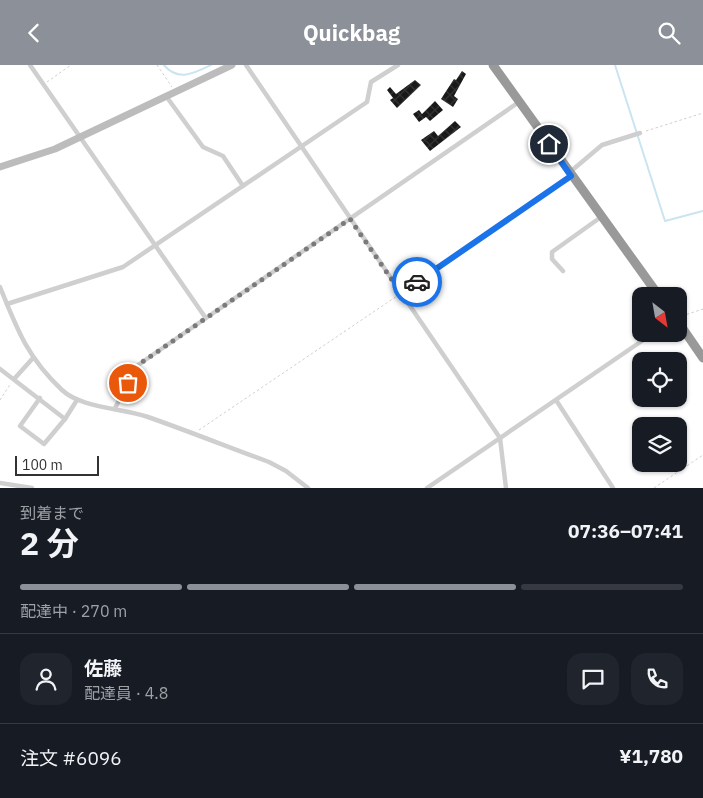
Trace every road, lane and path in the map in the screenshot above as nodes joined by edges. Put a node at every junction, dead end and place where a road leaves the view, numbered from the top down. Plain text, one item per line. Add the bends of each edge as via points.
1 (30, 65) edge
2 (71, 65) edge
3 (157, 65) edge
4 (232, 65) edge
5 (246, 65) edge
6 (398, 65) edge
7 (493, 65) edge
8 (44, 84) junction
9 (175, 92) junction
10 (166, 96) junction
11 (519, 102) junction
12 (703, 113) edge
13 (640, 133) joint
14 (80, 137) junction
15 (302, 147) junction
16 (0, 167) edge
17 (570, 174) junction
18 (243, 186) junction
19 (601, 217) junction
20 (350, 219) junction
21 (156, 245) junction
22 (563, 271) dead end
23 (0, 287) edge
24 (652, 287) edge
25 (401, 293) junction
26 (7, 304) junction
27 (703, 309) edge
28 (688, 314) edge
29 (205, 317) junction
30 (688, 336) edge
31 (639, 343) edge
32 (33, 358) junction
33 (703, 358) edge
34 (0, 369) edge
35 (14, 378) junction
36 (40, 398) junction
37 (0, 400) edge
38 (77, 400) junction
39 (556, 400) junction
40 (115, 408) junction
41 (65, 419) junction
42 (192, 435) junction
43 (500, 438) junction
44 (703, 455) edge
45 (0, 483) edge
46 (32, 488) edge
47 (308, 488) edge
48 (427, 488) edge
49 (506, 488) edge
50 (613, 488) edge
51 (654, 488) edge

1 - 8 street
2 - 8 path
3 - 9 path
4 - 9 street
5 - 15 street
6 - 15 street via 371,82 367,102
7 - 11 highway
8 - 14 street
9 - 10 street
10 - 14 street
10 - 18 street via 203,147 223,156
11 - 17 highway
11 - 20 street
12 - 13 path
13 - 17 street via 602,145
14 - 16 street
14 - 21 street
15 - 18 street
15 - 20 street
17 - 19 highway
17 - 25 street
18 - 21 street
19 - 22 street via 552,252 552,259
19 - 24 highway
20 - 25 street
20 - 29 street
21 - 26 street via 124,267
21 - 29 street
23 - 26 street
25 - 42 path
25 - 43 street
26 - 32 street via 19,336
27 - 28 path
29 - 40 street via 138,365
30 - 33 highway
31 - 39 street
32 - 35 street
32 - 38 street via 62,391
34 - 35 street
35 - 36 street
35 - 37 path
36 - 41 street
36 - 41 street via 20,426 44,444
38 - 40 street
38 - 41 street
39 - 43 street
39 - 50 street
40 - 42 street via 146,416
42 - 47 street via 269,462
43 - 48 street
43 - 49 street
44 - 51 path
45 - 46 street

